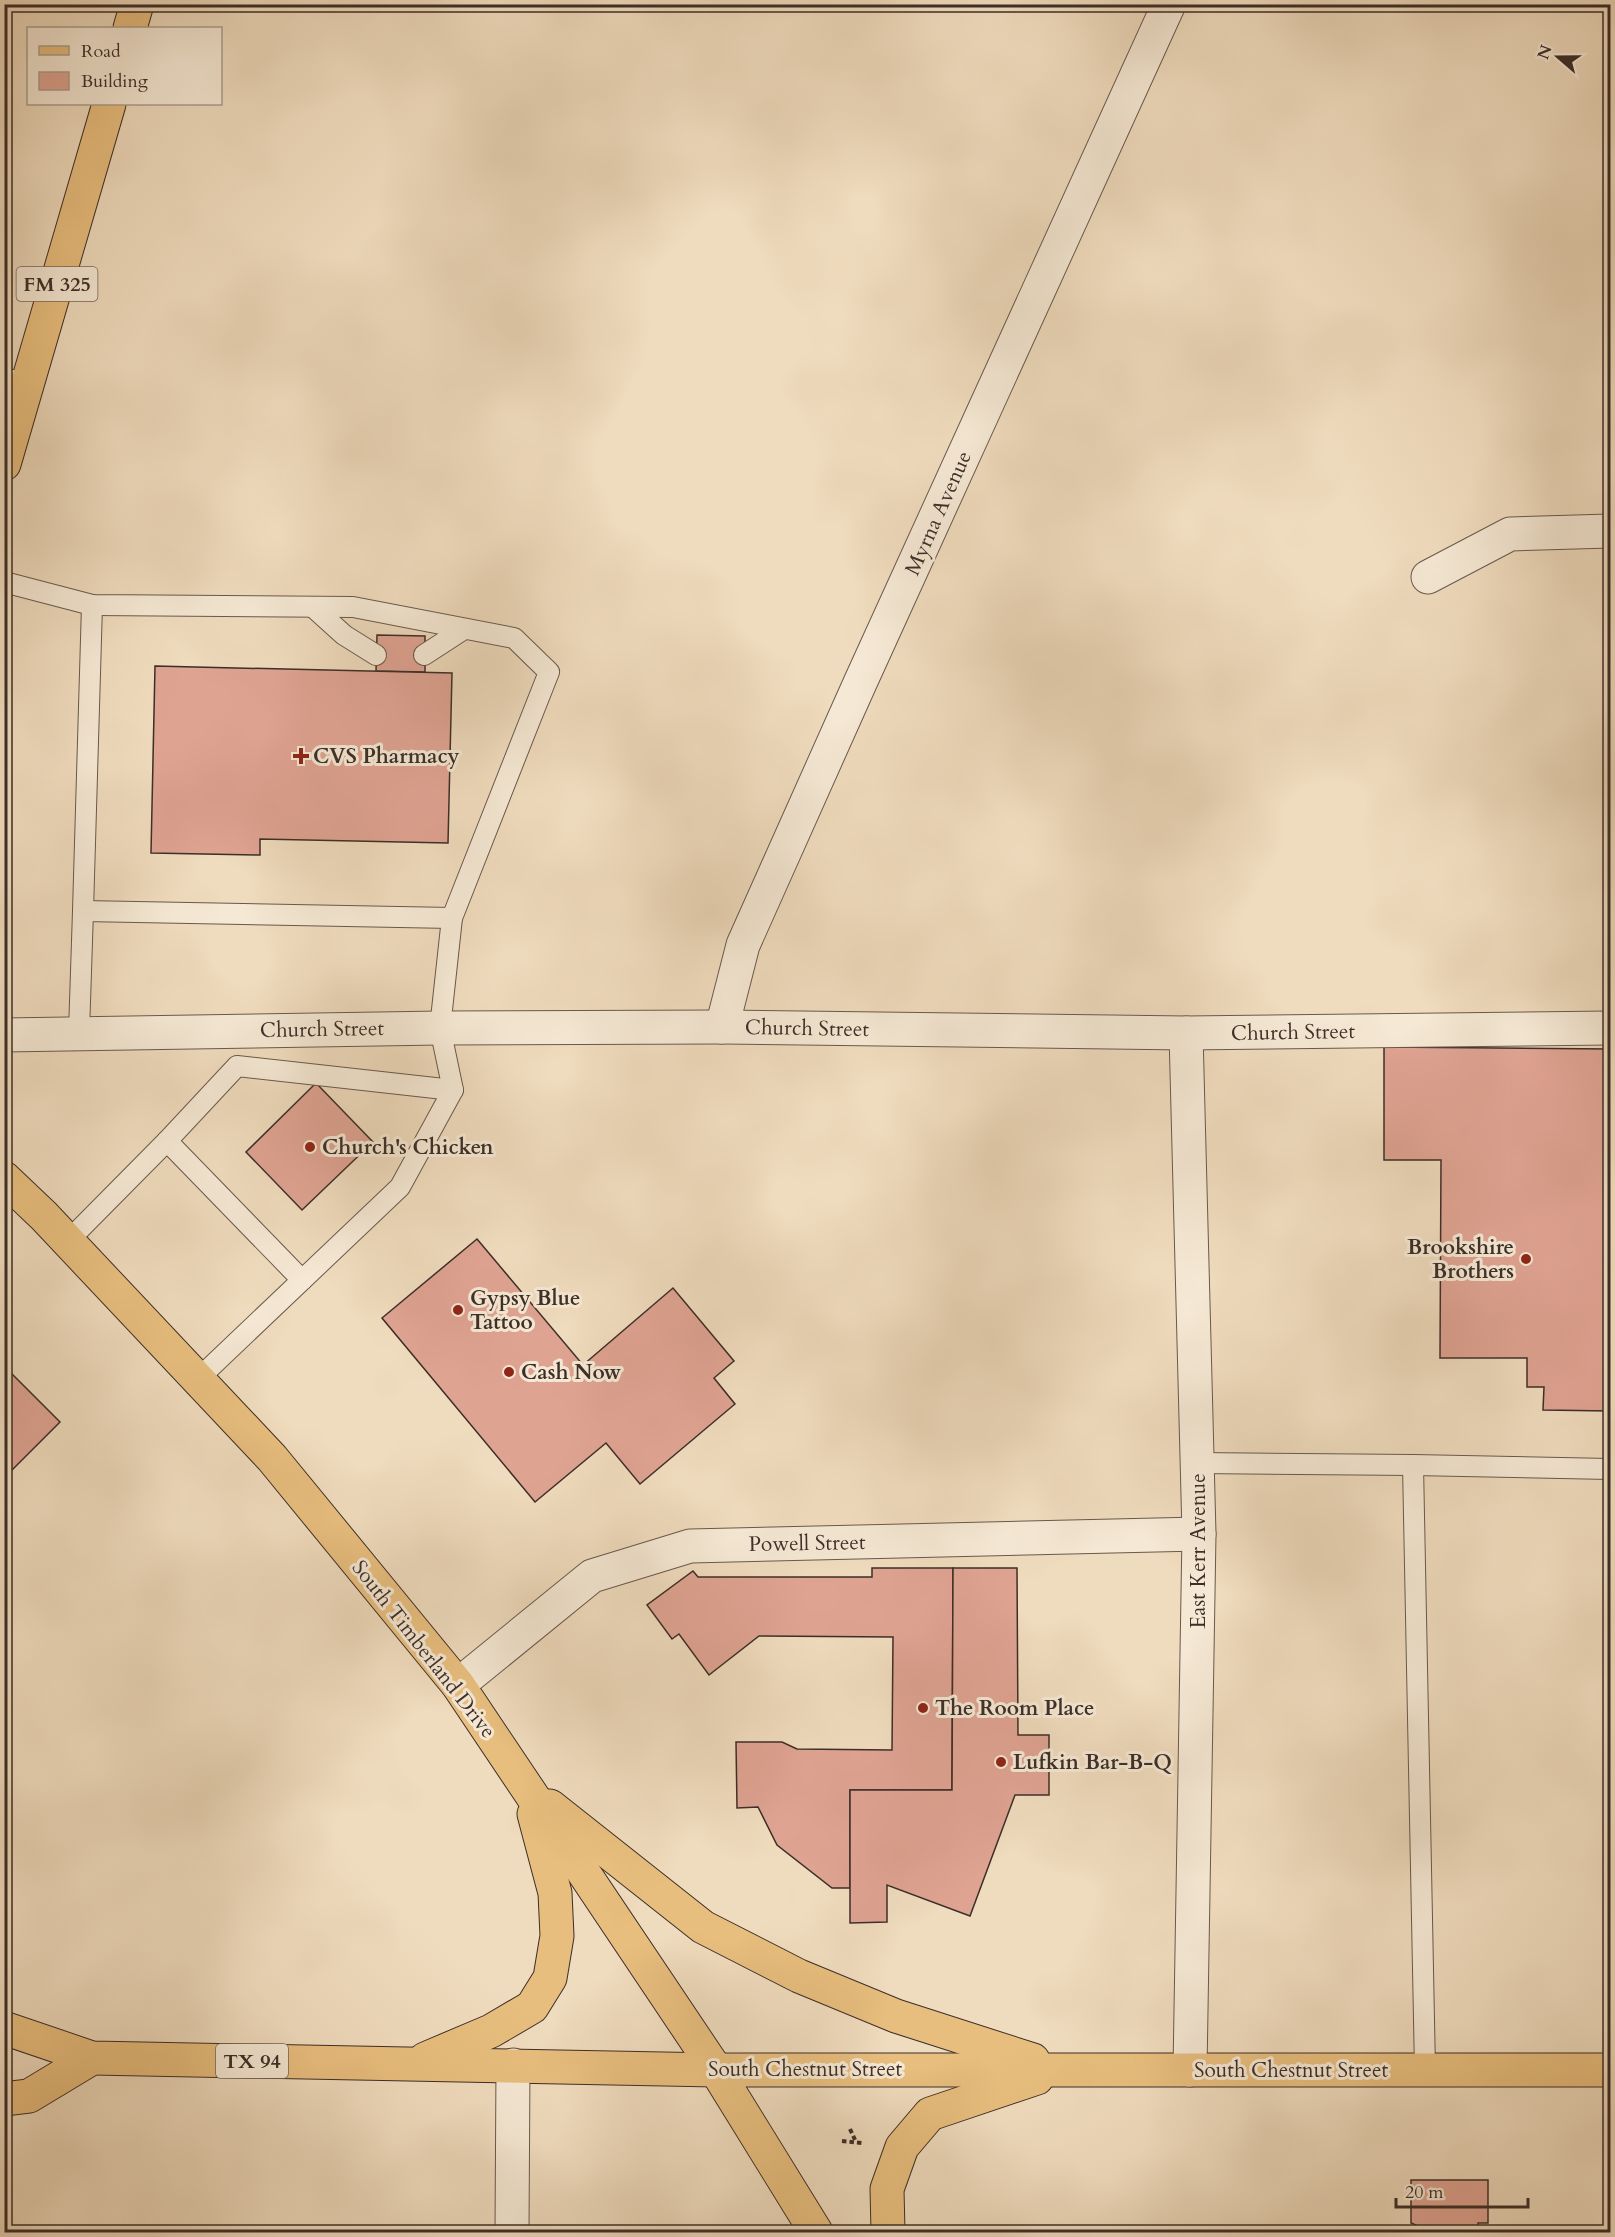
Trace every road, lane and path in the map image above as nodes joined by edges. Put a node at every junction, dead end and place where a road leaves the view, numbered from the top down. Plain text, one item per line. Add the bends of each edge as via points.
1 (137, 4) edge
2 (1169, 4) edge
3 (130, 27) edge
4 (109, 105) edge
5 (16, 381) edge
6 (4, 464) edge
7 (1611, 531) edge
8 (1428, 577) dead end
9 (4, 582) edge
10 (92, 605) junction
11 (313, 608) junction
12 (464, 629) junction
13 (376, 655) dead end
14 (424, 655) dead end
15 (83, 911) junction
16 (452, 918) junction
17 (722, 1027) junction
18 (440, 1028) junction
19 (1611, 1028) edge
20 (79, 1032) junction
21 (1186, 1033) junction
22 (4, 1035) edge
23 (453, 1090) junction
24 (167, 1141) junction
25 (4, 1178) edge
26 (68, 1241) junction
27 (303, 1280) junction
28 (198, 1379) junction
29 (1198, 1463) junction
30 (1413, 1464) junction
31 (1611, 1469) edge
32 (1199, 1534) junction
33 (458, 1685) junction
34 (528, 1789) junction
35 (4, 2028) edge
36 (92, 2058) junction
37 (412, 2064) junction
38 (513, 2065) junction
39 (1064, 2069) junction
40 (716, 2070) junction
41 (1190, 2070) junction
42 (1425, 2070) junction
43 (1611, 2070) edge
44 (4, 2099) edge
45 (850, 2129) dead end
46 (842, 2141) dead end
47 (856, 2142) junction
48 (870, 2144) dead end
49 (512, 2232) edge
50 (816, 2232) edge
51 (888, 2232) edge

1 - 3 main road
2 - 17 street, Myrna Avenue via 744,945
4 - 5 main road, FM 325
5 - 6 main road, FM 325
7 - 8 street via 1510,534
9 - 10 lane
10 - 11 lane
10 - 15 lane
11 - 12 lane via 353,607
11 - 13 lane via 344,635
12 - 14 lane
12 - 16 lane via 514,638 549,672
15 - 16 lane
15 - 20 lane
16 - 18 lane
17 - 18 street, Church Street
17 - 21 street, Church Street
18 - 20 street, Church Street
18 - 23 lane
19 - 21 street, Church Street
20 - 22 street, Church Street
21 - 29 street, East Kerr Avenue
23 - 24 lane via 237,1066
23 - 27 lane via 400,1188
24 - 26 lane
24 - 27 lane
25 - 26 main road, South Timberland Drive
26 - 28 main road, South Timberland Drive
27 - 28 lane
28 - 33 main road, South Timberland Drive via 272,1458
29 - 30 lane
29 - 32 street, East Kerr Avenue
30 - 31 lane
30 - 42 lane
32 - 33 street, Powell Street via 690,1546 592,1576
32 - 41 street, East Kerr Avenue
33 - 34 main road, South Timberland Drive
34 - 37 main road via 555,1893 557,1936 550,1978 531,2007 491,2031
34 - 39 main road via 703,1927 800,1976 896,2016
34 - 40 main road, South Timberland Drive
35 - 36 main road, South Chestnut Street / TX 94
36 - 37 main road, South Chestnut Street / TX 94
36 - 44 main road via 29,2097
37 - 38 main road, South Chestnut Street / TX 94
38 - 40 main road, South Chestnut Street / TX 94
38 - 49 street
39 - 40 main road, South Chestnut Street
39 - 41 main road, South Chestnut Street
39 - 51 main road via 930,2114 902,2147 887,2189
40 - 50 main road, South Timberland Drive
41 - 42 main road, South Chestnut Street
42 - 43 main road, South Chestnut Street
45 - 47 path
46 - 47 path
47 - 48 path

